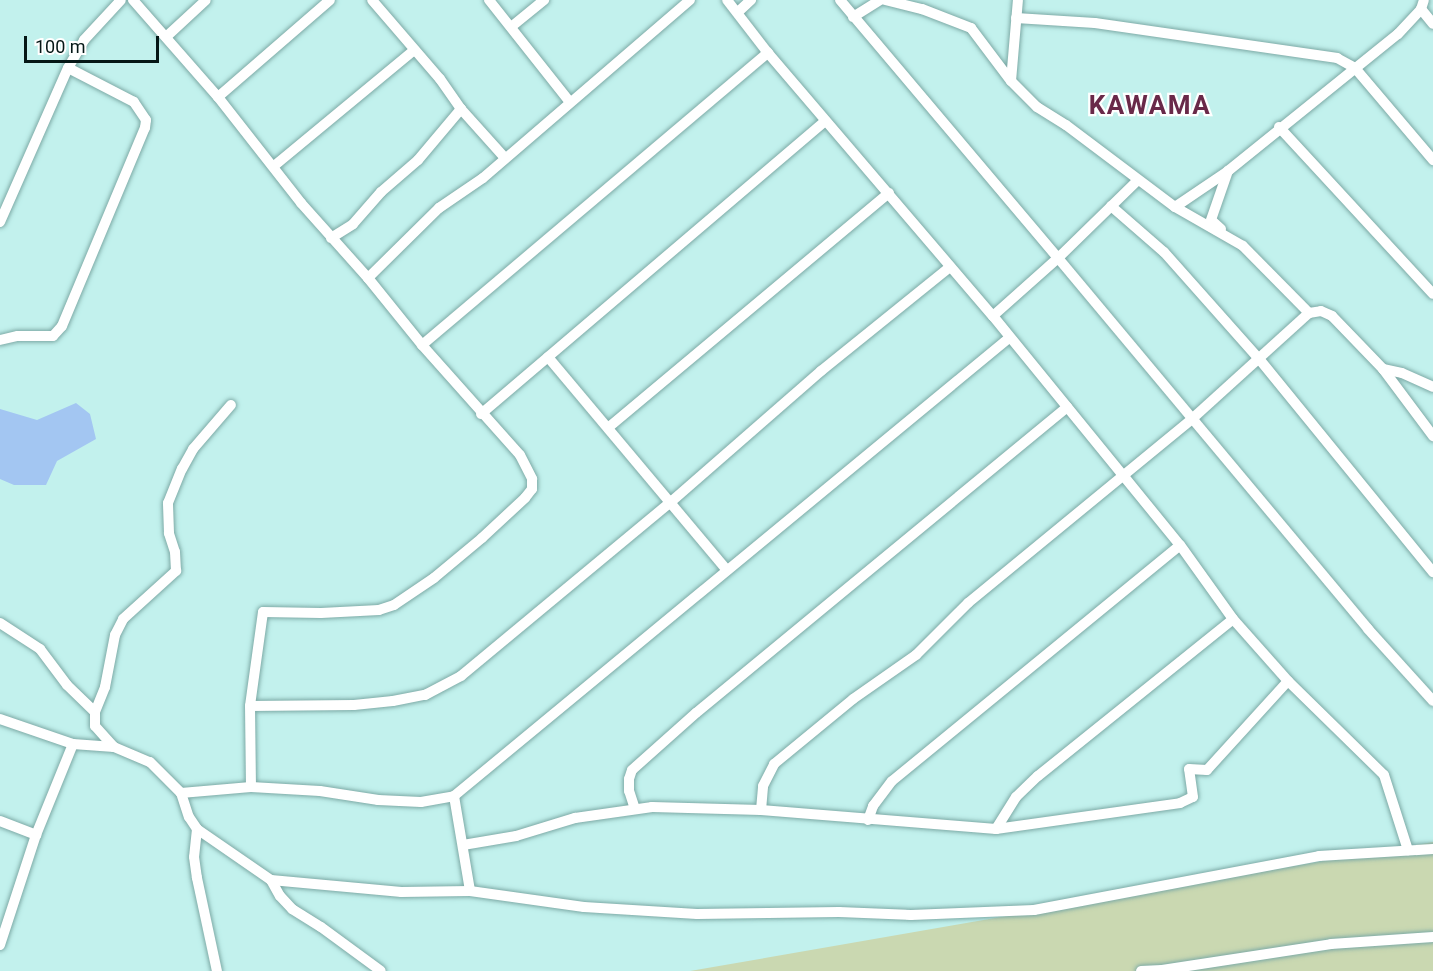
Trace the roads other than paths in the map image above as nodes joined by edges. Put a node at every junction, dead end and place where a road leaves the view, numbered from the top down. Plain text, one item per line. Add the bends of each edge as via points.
1 (121, 0) edge
2 (134, 0) edge
3 (207, 0) edge
4 (330, 0) edge
5 (372, 0) edge
6 (489, 0) edge
7 (544, 0) edge
8 (690, 0) edge
9 (727, 0) edge
10 (751, 0) edge
11 (840, 0) edge
12 (880, 0) edge
13 (885, 0) edge
14 (1018, 0) edge
15 (1422, 5) edge
16 (738, 12) junction
17 (853, 17) junction
18 (1016, 18) junction
19 (1433, 24) edge
20 (511, 27) junction
21 (166, 37) junction
22 (414, 50) junction
23 (768, 53) junction
24 (1012, 53) junction
25 (993, 57) junction
26 (68, 68) junction
27 (1354, 68) junction
28 (1011, 81) junction
29 (218, 97) junction
30 (569, 101) junction
31 (462, 109) junction
32 (825, 121) junction
33 (1279, 127) junction
34 (505, 158) junction
35 (1433, 160) edge
36 (274, 166) junction
37 (1228, 171) junction
38 (1138, 180) junction
39 (889, 193) junction
40 (1111, 206) junction
41 (1175, 207) junction
42 (0, 222) edge
43 (331, 238) junction
44 (1243, 246) junction
45 (1058, 258) junction
46 (950, 267) junction
47 (368, 278) junction
48 (1433, 294) edge
49 (1309, 313) junction
50 (993, 316) junction
51 (1009, 339) junction
52 (0, 340) edge
53 (422, 345) junction
54 (548, 357) junction
55 (1260, 360) junction
56 (1383, 369) junction
57 (1433, 387) edge
58 (231, 405) dead end
59 (1067, 407) junction
60 (481, 414) junction
61 (1193, 418) junction
62 (609, 427) junction
63 (1433, 436) edge
64 (1122, 474) junction
65 (672, 501) junction
66 (1180, 545) junction
67 (727, 570) junction
68 (1433, 572) edge
69 (1233, 619) junction
70 (0, 623) edge
71 (1288, 681) junction
72 (1433, 702) edge
73 (250, 706) junction
74 (95, 712) junction
75 (0, 719) edge
76 (72, 744) junction
77 (114, 747) junction
78 (251, 787) junction
79 (181, 793) junction
80 (454, 796) junction
81 (635, 809) junction
82 (761, 810) junction
83 (868, 820) junction
84 (0, 821) edge
85 (197, 829) junction
86 (996, 830) junction
87 (36, 835) junction
88 (463, 845) junction
89 (1433, 849) edge
90 (1408, 850) junction
91 (271, 880) junction
92 (470, 891) junction
93 (1433, 937) edge
94 (0, 945) edge
95 (217, 971) edge
96 (381, 971) edge
97 (1141, 971) edge

1 - 26 street via 84,40
2 - 21 street
3 - 21 street
4 - 29 street
5 - 22 street
6 - 20 street
7 - 20 street
8 - 30 street
9 - 16 street
10 - 16 street
11 - 17 street
12 - 17 street
13 - 25 street via 964,24
14 - 18 street
15 - 19 street
15 - 27 street via 1398,34
16 - 23 street
17 - 45 street
18 - 24 street
18 - 27 street via 1095,23 1320,54
20 - 30 street
21 - 29 street
22 - 31 street
22 - 36 street
23 - 32 street
23 - 53 street
24 - 25 street
24 - 28 street
25 - 28 street
26 - 42 street
26 - 52 street via 134,102 146,120 145,128 62,326 52,336
27 - 33 street
27 - 35 street
28 - 38 street via 1037,107
29 - 36 street
30 - 34 street
31 - 34 street
31 - 43 street via 418,160 381,192 353,224
32 - 39 street
32 - 54 street
33 - 37 street
33 - 48 street
34 - 47 street via 439,208
36 - 43 street
37 - 41 street
37 - 44 street via 1211,220
38 - 40 street
38 - 41 street
39 - 46 street
39 - 62 street
40 - 45 street
40 - 55 street via 1164,252
41 - 44 street
43 - 47 street
44 - 49 street
45 - 50 street
45 - 61 street
46 - 50 street
46 - 65 street
47 - 53 street
49 - 55 street
49 - 56 street via 1321,311 1332,316
50 - 51 street
51 - 59 street
51 - 67 street
53 - 60 street
54 - 60 street
54 - 62 street
55 - 61 street
55 - 68 street
56 - 57 street
56 - 63 street
58 - 74 street via 193,449 182,469 168,503 176,571 123,619 115,635 105,687
59 - 64 street
59 - 81 street via 632,770 629,791
60 - 73 street via 520,455 532,479 532,489 434,578 394,605 379,610 262,612
61 - 64 street
61 - 72 street
62 - 65 street
64 - 66 street
64 - 82 street via 968,603 916,655 853,699 774,764 763,786
65 - 67 street
65 - 73 street via 461,676 424,695 354,705
66 - 69 street
66 - 83 street via 892,781 873,806
67 - 80 street
69 - 71 street
69 - 86 street via 1038,776 1016,797
70 - 74 street via 40,649 67,685
71 - 86 street via 1207,770 1189,769 1191,800
71 - 90 street via 1384,774
73 - 78 street
74 - 77 street via 95,726
75 - 76 street
76 - 77 street
76 - 87 street
77 - 79 street via 150,762
78 - 79 street
78 - 80 street via 410,802
79 - 85 street
80 - 88 street
81 - 82 street
81 - 88 street via 575,818 516,836
82 - 83 street
83 - 86 street
84 - 87 street
85 - 91 street
85 - 95 street via 194,857
87 - 94 street
88 - 92 street
89 - 90 street
90 - 92 street via 1319,856 1034,910 912,915 697,914 584,907
91 - 92 street via 401,892
91 - 96 street via 292,909
93 - 97 street via 1331,944

